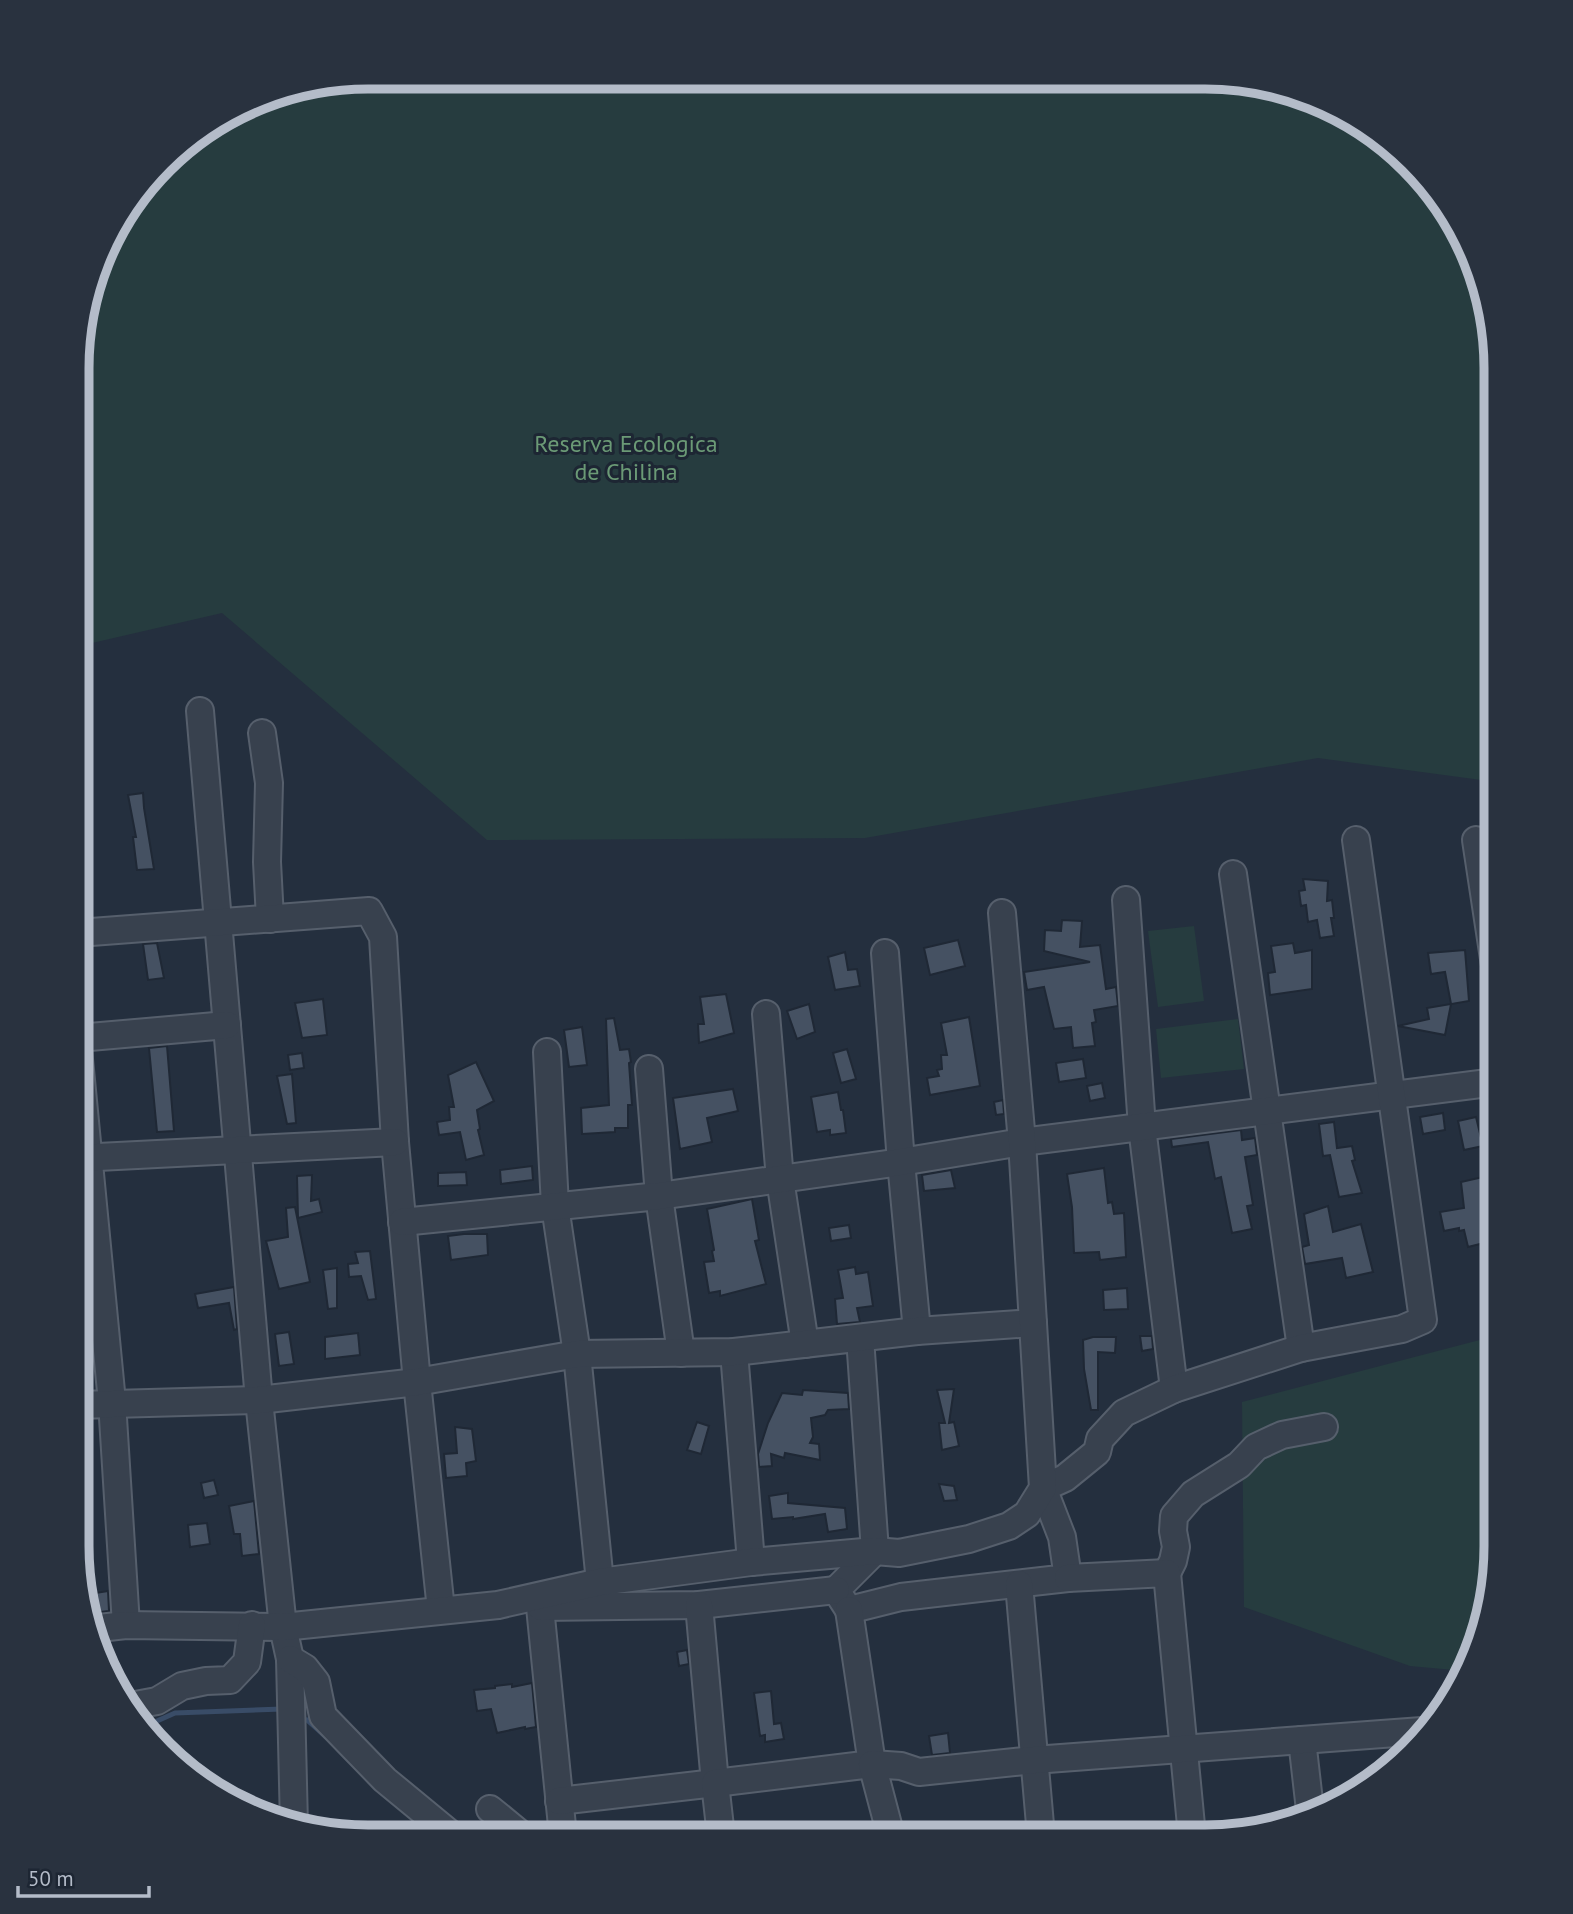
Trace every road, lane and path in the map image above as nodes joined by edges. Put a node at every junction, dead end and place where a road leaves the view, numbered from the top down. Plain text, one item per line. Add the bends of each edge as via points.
1 (200, 711) dead end
2 (262, 733) dead end
3 (1356, 840) dead end
4 (1476, 840) dead end
5 (1233, 874) dead end
6 (1484, 893) edge
7 (1126, 900) dead end
8 (1002, 913) dead end
9 (270, 919) junction
10 (218, 922) junction
11 (89, 932) edge
12 (885, 953) dead end
13 (766, 1014) dead end
14 (227, 1025) junction
15 (89, 1037) edge
16 (547, 1052) dead end
17 (649, 1069) dead end
18 (1484, 1084) edge
19 (1392, 1096) junction
20 (1266, 1111) junction
21 (1142, 1127) junction
22 (395, 1142) junction
23 (1022, 1142) junction
24 (238, 1150) junction
25 (89, 1158) edge
26 (901, 1162) junction
27 (780, 1179) junction
28 (659, 1196) junction
29 (555, 1206) junction
30 (89, 1208) edge
31 (402, 1222) junction
32 (1032, 1324) junction
33 (917, 1331) junction
34 (860, 1338) junction
35 (805, 1344) junction
36 (1301, 1348) junction
37 (734, 1352) junction
38 (681, 1353) junction
39 (577, 1354) junction
40 (417, 1382) junction
41 (1174, 1389) junction
42 (259, 1399) junction
43 (112, 1402) junction
44 (89, 1404) edge
45 (1324, 1427) dead end
46 (1043, 1488) junction
47 (875, 1551) junction
48 (751, 1562) junction
49 (1167, 1573) junction
50 (1068, 1578) junction
51 (600, 1582) junction
52 (1018, 1584) junction
53 (843, 1600) junction
54 (498, 1605) junction
55 (699, 1605) junction
56 (540, 1607) junction
57 (441, 1610) junction
58 (126, 1625) junction
59 (252, 1625) junction
60 (283, 1627) junction
61 (102, 1628) edge
62 (290, 1659) junction
63 (139, 1704) edge
64 (1413, 1732) edge
65 (1302, 1740) junction
66 (1184, 1748) junction
67 (1034, 1760) junction
68 (872, 1764) junction
69 (715, 1783) junction
70 (559, 1801) junction
71 (1309, 1805) edge
72 (490, 1809) dead end
73 (294, 1814) edge
74 (440, 1825) edge
75 (510, 1825) edge
76 (562, 1825) edge
77 (720, 1825) edge
78 (888, 1825) edge
79 (1040, 1825) edge
80 (1191, 1825) edge

1 - 10 street
2 - 9 street via 268,783
3 - 19 street
4 - 6 street
5 - 20 street
7 - 21 street
8 - 23 street
9 - 10 street
9 - 22 street via 369,911 383,937
10 - 11 street
10 - 14 street
12 - 26 street
13 - 27 street
14 - 15 street
14 - 24 street
16 - 29 street
17 - 28 street
18 - 19 street
19 - 20 street
19 - 36 street via 1423,1320 1402,1329
20 - 21 street
20 - 36 street
21 - 23 street
21 - 41 street
22 - 24 street
22 - 31 street
23 - 26 street
23 - 32 street
24 - 25 street
24 - 42 street
26 - 27 street
26 - 33 street
27 - 28 street
27 - 35 street
28 - 29 street
28 - 38 street
29 - 31 street
29 - 39 street
30 - 43 street
31 - 40 street
32 - 33 street
32 - 46 street
33 - 34 street
34 - 35 street
34 - 47 street
35 - 37 street
36 - 41 street
37 - 38 street
37 - 48 street
38 - 39 street
39 - 40 street
39 - 51 street
40 - 42 street
40 - 57 street
41 - 46 street via 1124,1413 1100,1439 1097,1452 1066,1478
42 - 43 street
42 - 60 street
43 - 44 street
43 - 58 street
45 - 49 street via 1282,1435 1255,1447 1238,1465 1194,1494 1174,1516 1175,1547
46 - 47 street via 1027,1514 1009,1525 899,1553
46 - 50 street via 1062,1537
47 - 48 street
47 - 53 street
48 - 51 street
49 - 50 street
49 - 66 street
50 - 52 street
51 - 54 street
52 - 53 street
52 - 67 street
53 - 55 street
53 - 68 street
54 - 56 street
54 - 57 street
55 - 56 street
55 - 69 street
56 - 70 street
57 - 60 street
58 - 59 street
58 - 61 street
59 - 60 street
59 - 63 street via 247,1662 230,1681 182,1686 157,1701
60 - 62 street
62 - 73 street
62 - 74 street via 316,1682 323,1716 385,1780
64 - 65 street
65 - 66 street
65 - 71 street
66 - 67 street
66 - 80 street
67 - 68 street via 919,1772
67 - 79 street
68 - 69 street
68 - 78 street
69 - 70 street
69 - 77 street
70 - 76 street
72 - 75 street

